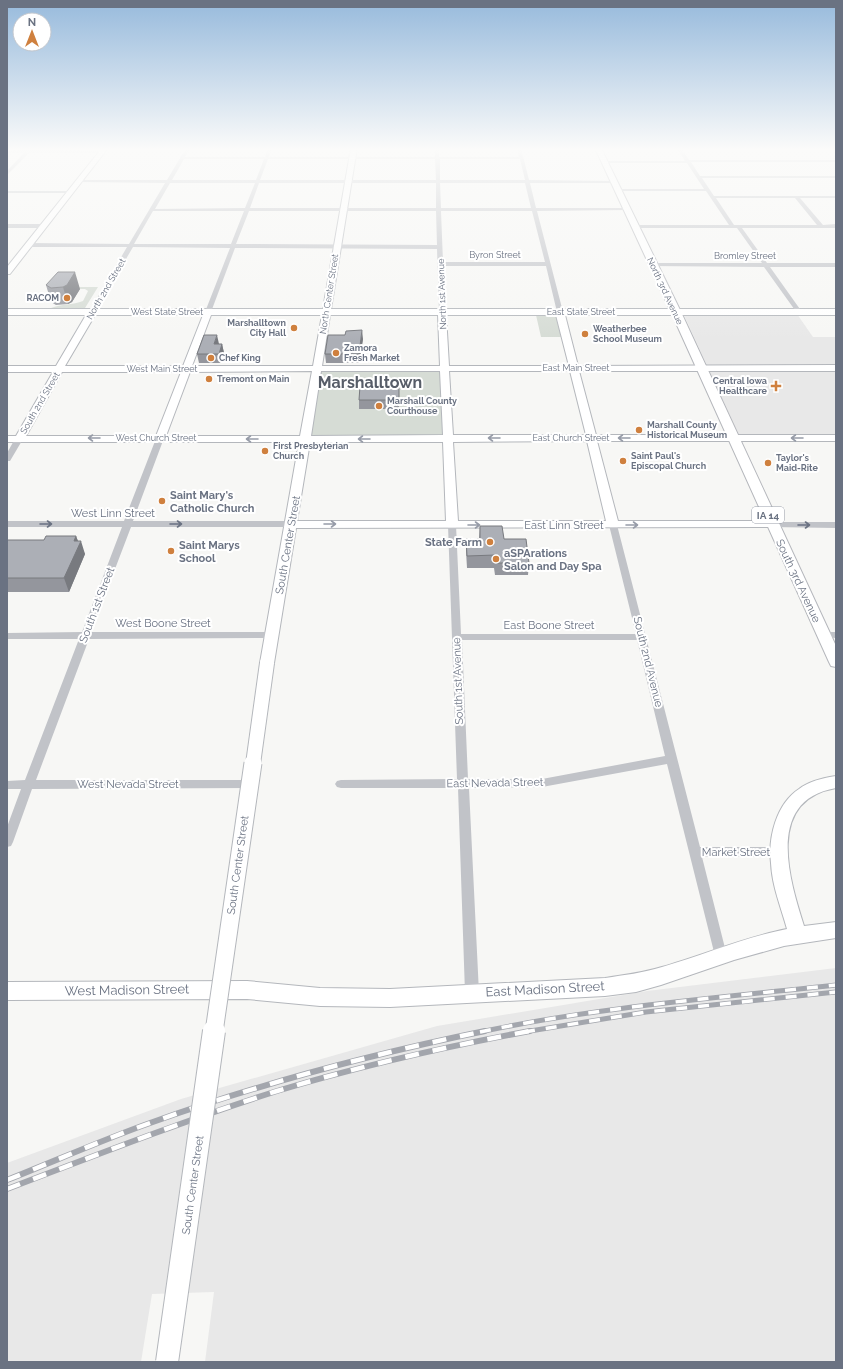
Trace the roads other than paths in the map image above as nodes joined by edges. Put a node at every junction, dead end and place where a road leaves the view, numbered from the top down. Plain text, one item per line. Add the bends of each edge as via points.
1 (55, 212) edge
2 (151, 212) edge
3 (245, 212) edge
4 (344, 212) edge
5 (439, 212) edge
6 (535, 212) edge
7 (628, 212) edge
8 (724, 212) edge
9 (810, 212) edge
10 (7, 226) edge
11 (44, 226) junction
12 (822, 226) junction
13 (836, 226) edge
14 (636, 227) junction
15 (736, 227) junction
16 (28, 245) junction
17 (131, 246) junction
18 (233, 246) junction
19 (337, 247) junction
20 (440, 247) junction
21 (441, 264) junction
22 (549, 264) junction
23 (10, 265) edge
24 (654, 265) junction
25 (766, 265) junction
26 (836, 265) edge
27 (7, 272) edge
28 (326, 311) junction
29 (442, 311) junction
30 (7, 312) edge
31 (92, 312) junction
32 (208, 312) junction
33 (560, 312) junction
34 (676, 312) junction
35 (799, 312) junction
36 (836, 312) edge
37 (445, 368) junction
38 (574, 368) junction
39 (701, 368) junction
40 (836, 368) edge
41 (7, 369) edge
42 (60, 369) junction
43 (187, 369) junction
44 (317, 369) junction
45 (19, 438) junction
46 (160, 438) junction
47 (448, 438) junction
48 (592, 438) junction
49 (733, 438) junction
50 (836, 438) edge
51 (7, 439) edge
52 (305, 439) junction
53 (7, 459) edge
54 (7, 524) edge
55 (128, 524) junction
56 (291, 524) junction
57 (452, 525) junction
58 (613, 525) junction
59 (773, 525) junction
60 (836, 525) edge
61 (272, 635) junction
62 (823, 635) junction
63 (836, 635) edge
64 (7, 636) edge
65 (85, 636) junction
66 (457, 637) junction
67 (641, 637) junction
68 (836, 662) edge
69 (672, 759) junction
70 (836, 782) edge
71 (250, 784) dead end
72 (341, 784) dead end
73 (463, 784) junction
74 (7, 785) edge
75 (29, 785) junction
76 (7, 842) edge
77 (695, 852) junction
78 (777, 852) junction
79 (836, 930) edge
80 (798, 934) junction
81 (720, 956) junction
82 (248, 990) joint
83 (7, 991) edge
84 (472, 993) junction
85 (167, 1362) edge

1 - 11 street
2 - 17 street, North 2nd Street
3 - 18 street
4 - 19 street, North Center Street
5 - 20 street, North 1st Avenue
6 - 22 street
7 - 14 main road, North 3rd Avenue / IA 14
8 - 15 street
9 - 12 street
10 - 11 street
11 - 16 street
12 - 13 street
12 - 15 street
14 - 15 street
14 - 24 main road, North 3rd Avenue / IA 14
15 - 25 street
16 - 17 street
16 - 23 street
17 - 18 street
17 - 31 street, North 2nd Street
18 - 19 street
18 - 32 street
19 - 20 street
19 - 28 street, North Center Street
20 - 21 street, North 1st Avenue
21 - 22 street, Byron Street
21 - 29 street, North 1st Avenue
22 - 33 street
23 - 27 street
24 - 25 street, Bromley Street
24 - 34 main road, North 3rd Avenue / IA 14
25 - 26 street, Bromley Street
25 - 35 street
28 - 29 street, East State Street
28 - 32 street, West State Street
28 - 44 street, North Center Street
29 - 33 street, East State Street
29 - 37 street, North 1st Avenue
30 - 31 street, West State Street
31 - 32 street, West State Street
31 - 42 street, North 2nd Street
32 - 43 street, South 1st Street
33 - 34 street, East State Street
33 - 38 street, South 2nd Avenue
34 - 35 street, East State Street
34 - 39 main road, North 3rd Avenue / IA 14
35 - 36 street, East State Street
37 - 38 street, East Main Street
37 - 44 street, East Main Street
37 - 47 street, South 1st Avenue
38 - 39 street, East Main Street
38 - 48 street, South 2nd Avenue
39 - 40 street, East Main Street
39 - 49 main road, South 3rd Avenue / IA 14
41 - 42 street, West Main Street
42 - 43 street, West Main Street
42 - 45 street, South 2nd Street
43 - 44 street, West Main Street
43 - 46 street, South 1st Street
44 - 52 street, South Center Street
46 -> 45 street, West Church Street
45 - 51 street, West Church Street
45 - 53 street, South 2nd Street
52 -> 46 street, West Church Street
46 - 55 street, South 1st Street
48 -> 47 street, East Church Street
47 -> 52 street, East Church Street
47 - 57 street, South 1st Avenue
49 -> 48 street, East Church Street
48 - 58 street, South 2nd Avenue
50 -> 49 street, East Church Street
49 - 59 main road, South 3rd Avenue / IA 14
52 - 56 street, South Center Street
54 -> 55 street, West Linn Street
55 -> 56 street, West Linn Street
55 - 65 street, South 1st Street
56 -> 57 street, East Linn Street
56 - 61 street, South Center Street
57 -> 58 street, East Linn Street
57 - 66 street, South 1st Avenue
58 -> 59 street, East Linn Street
58 - 67 street, South 2nd Avenue
59 -> 60 street, East Linn Street
59 - 62 main road, South 3rd Avenue / IA 14
61 - 65 street, West Boone Street
61 - 85 street, South Center Street, bridge
62 - 63 street
62 - 68 main road, South 3rd Avenue / IA 14
64 - 65 street, West Boone Street
65 - 75 street, South 1st Street
66 - 67 street, East Boone Street
66 - 73 street, South 1st Avenue
67 - 69 street, South 2nd Avenue
69 - 73 street, East Nevada Street via 542,783
69 - 77 street, South 2nd Avenue
70 - 78 street via 819,785 806,791 792,803 784,822
71 - 75 street, West Nevada Street
72 - 73 street, East Nevada Street
73 - 84 street, South 1st Avenue
74 - 75 street, West Nevada Street
75 - 76 street, South 1st Street
77 - 78 street, Market Street
77 - 81 street, South 2nd Avenue
78 - 80 street via 782,885
79 - 80 street, East Madison Street
80 - 81 street, East Madison Street
81 - 84 street, East Madison Street via 635,983
82 - 83 street, West Madison Street
82 - 84 street, East Madison Street via 320,997 390,998

